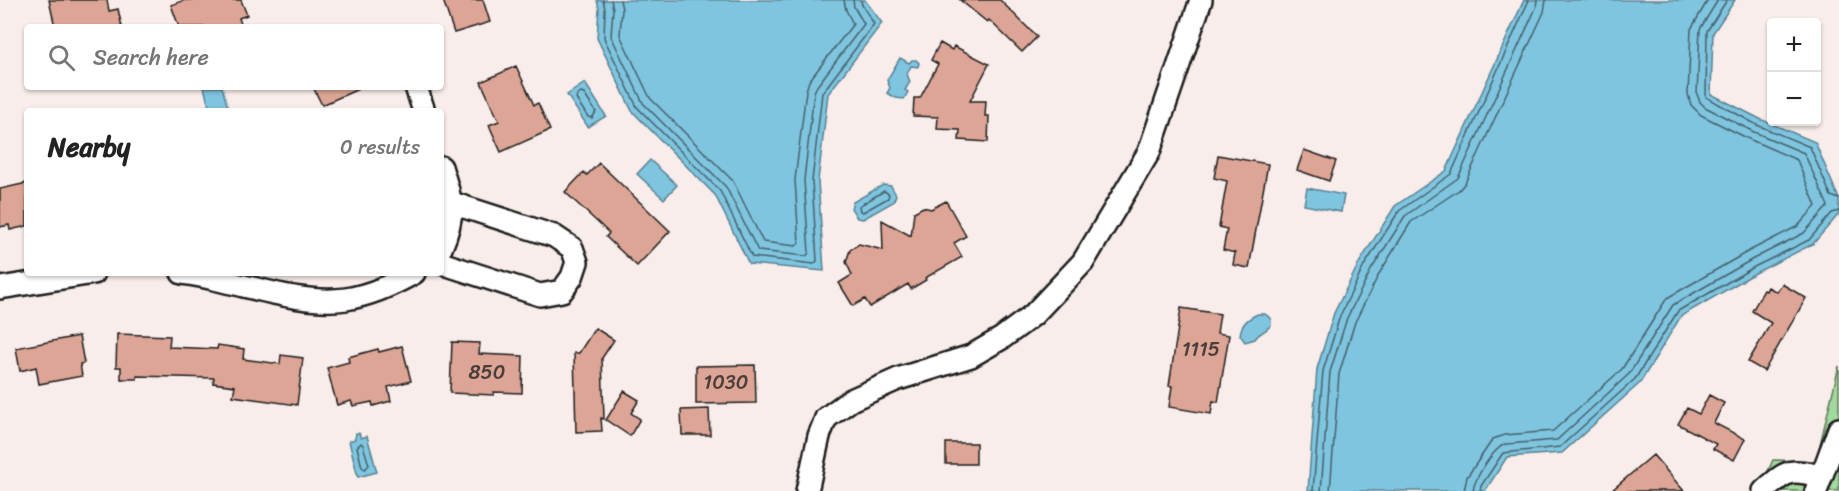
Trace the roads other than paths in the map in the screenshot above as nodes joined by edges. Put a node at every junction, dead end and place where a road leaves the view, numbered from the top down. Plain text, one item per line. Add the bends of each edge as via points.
1 (1201, 0) edge
2 (417, 90) edge
3 (423, 108) edge
4 (444, 177) edge
5 (452, 203) junction
6 (444, 241) edge
7 (444, 264) edge
8 (75, 276) edge
9 (206, 276) edge
10 (408, 276) edge
11 (0, 288) edge
12 (1839, 429) edge
13 (1819, 484) edge
14 (807, 491) edge
15 (1764, 491) edge

1 - 14 street via 1149,152 1083,262 1033,315 1002,338 971,356 898,379 851,400 826,418
2 - 3 street
4 - 5 street
5 - 6 street via 450,228
5 - 7 street via 554,236 572,248 577,262 562,291 540,295
8 - 11 street
9 - 10 street via 293,295 345,299
12 - 13 street
13 - 15 street via 1797,471 1781,475

